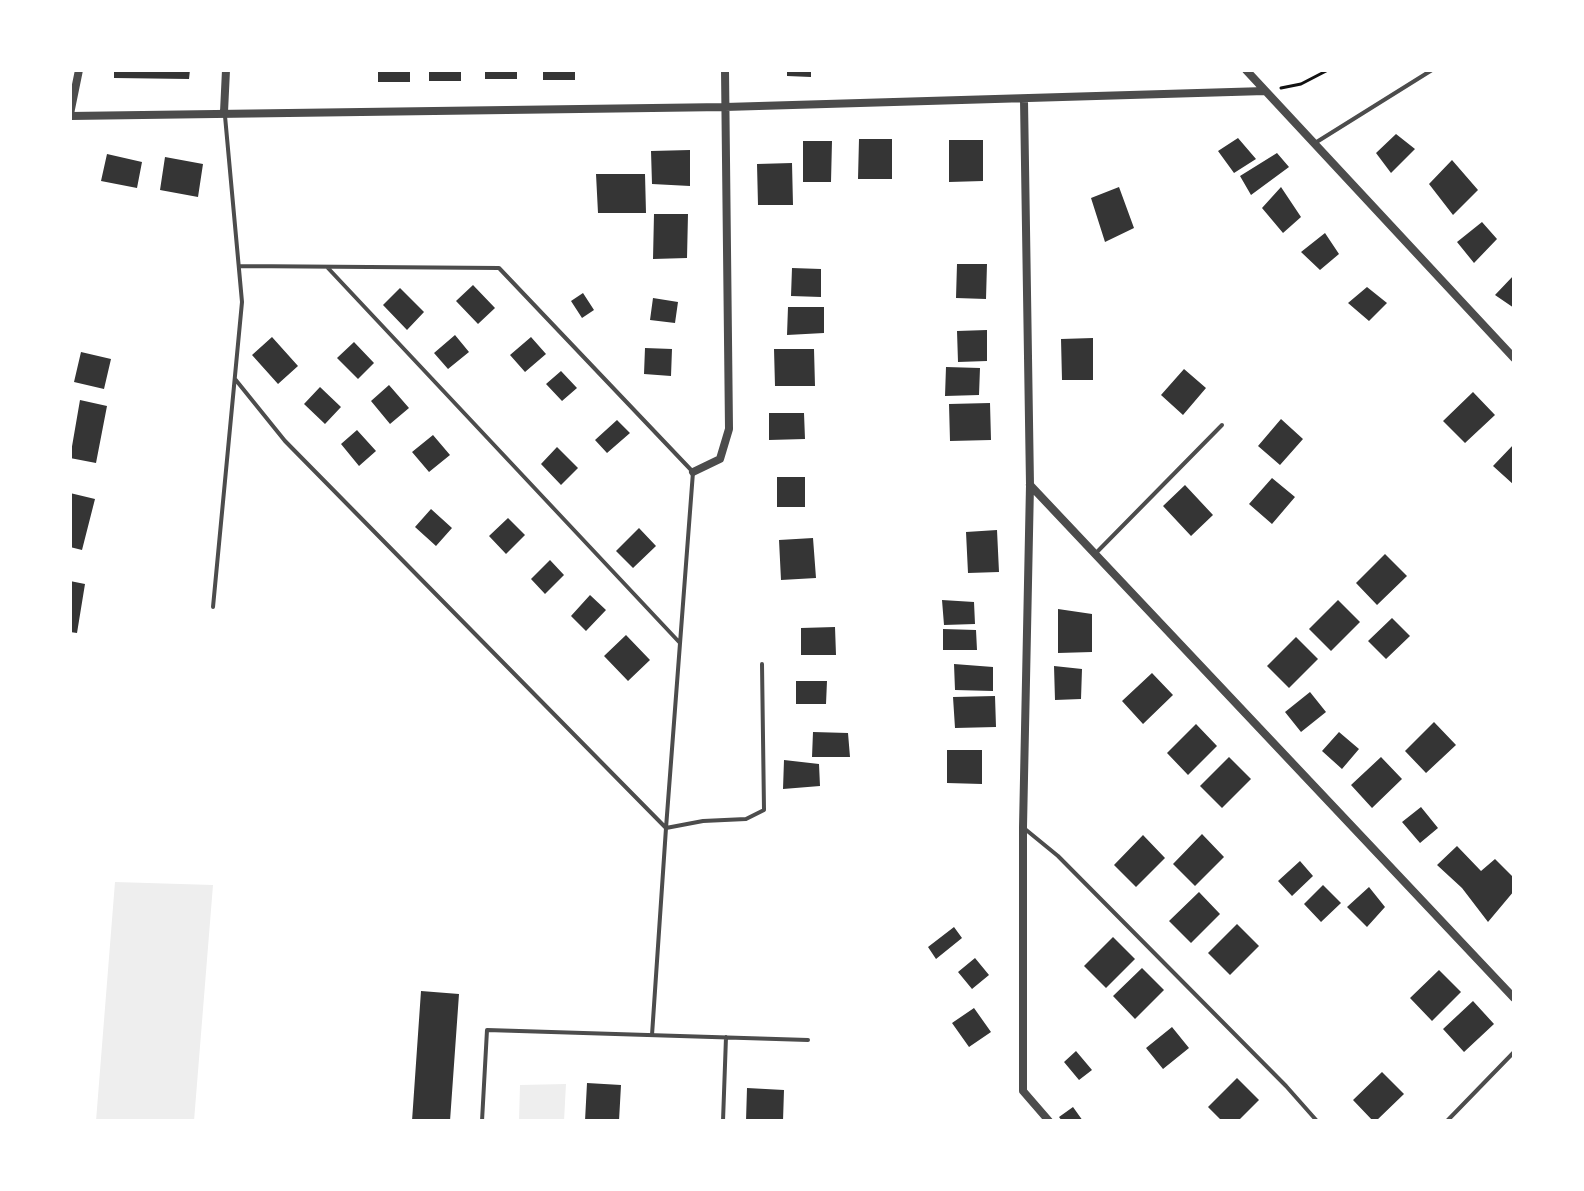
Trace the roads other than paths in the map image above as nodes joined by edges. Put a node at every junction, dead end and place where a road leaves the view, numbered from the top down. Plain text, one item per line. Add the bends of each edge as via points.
1 (79, 70) edge
2 (226, 70) edge
3 (725, 70) edge
4 (1246, 70) edge
5 (1432, 70) edge
6 (1265, 91) junction
7 (1024, 100) junction
8 (725, 107) junction
9 (224, 112) junction
10 (70, 115) edge
11 (1314, 144) junction
12 (239, 266) junction
13 (327, 267) junction
14 (1514, 358) edge
15 (235, 379) junction
16 (1222, 425) dead end
17 (693, 472) junction
18 (1030, 485) junction
19 (1095, 554) junction
20 (213, 607) dead end
21 (680, 643) junction
22 (762, 664) dead end
23 (1023, 827) junction
24 (666, 828) junction
25 (1514, 998) edge
26 (652, 1035) junction
27 (726, 1037) junction
28 (808, 1040) dead end
29 (1514, 1052) edge
30 (482, 1121) edge
31 (723, 1121) edge
32 (1049, 1121) edge
33 (1317, 1121) edge
34 (1447, 1121) edge

1 - 10 street
2 - 9 street
3 - 8 street
4 - 6 street
5 - 11 lane
6 - 7 street
6 - 11 street
7 - 8 street
7 - 18 street
8 - 9 street
8 - 17 street via 729,429 720,459
9 - 10 street
9 - 12 lane
11 - 14 street
12 - 13 lane
12 - 15 lane via 242,302
13 - 17 lane via 499,268
13 - 21 lane
15 - 20 lane
15 - 24 lane via 285,441
16 - 19 lane
17 - 21 lane
18 - 19 street
18 - 23 street
19 - 25 street
21 - 24 lane
22 - 24 lane via 764,810 746,819
23 - 32 street via 1023,1091
23 - 33 lane via 1058,856
24 - 26 lane
26 - 27 lane
26 - 30 lane via 487,1030
27 - 28 lane
27 - 31 lane
29 - 34 lane

